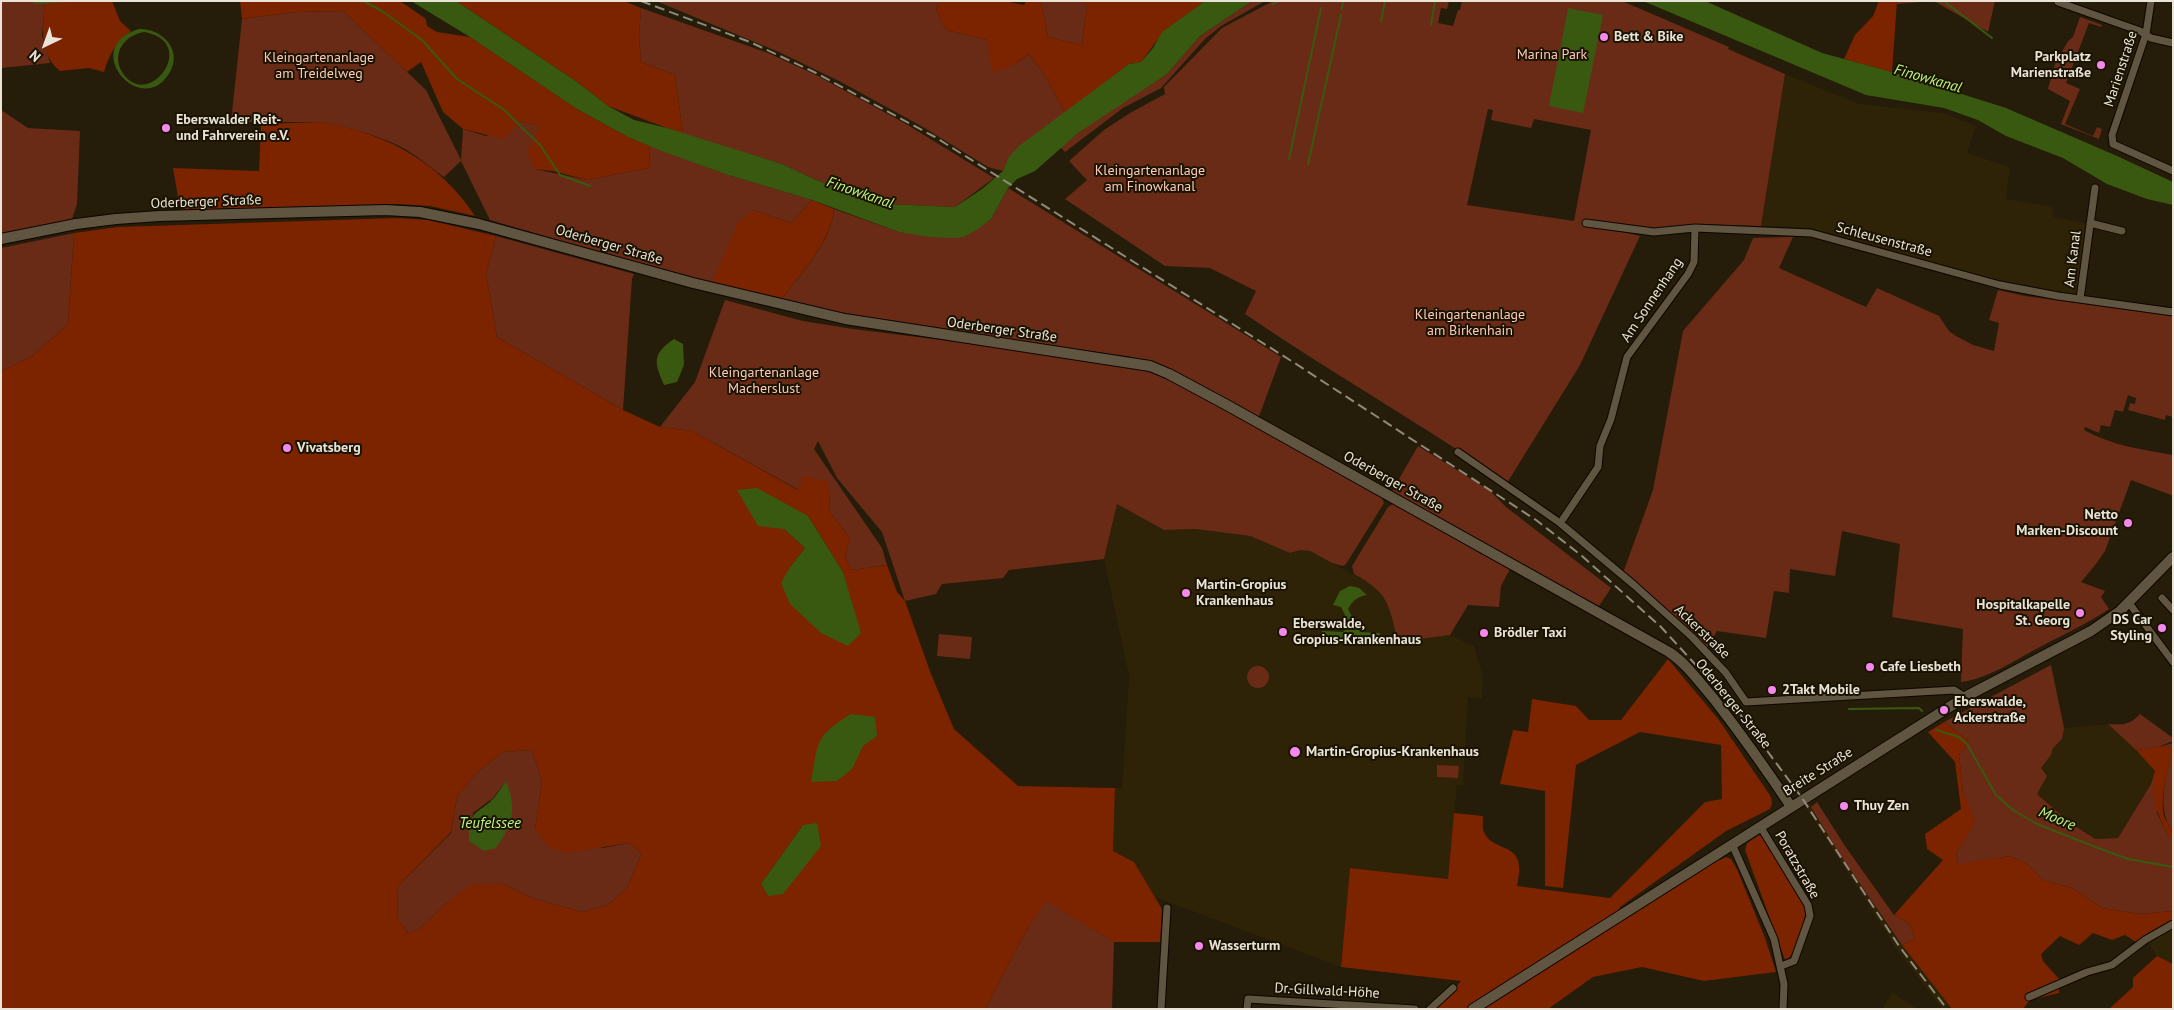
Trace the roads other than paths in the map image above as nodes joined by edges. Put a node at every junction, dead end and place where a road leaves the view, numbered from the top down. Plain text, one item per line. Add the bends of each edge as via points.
1 (2151, 1) edge
2 (2058, 2) edge
3 (2146, 34) junction
4 (2173, 43) edge
5 (2173, 171) edge
6 (2095, 188) dead end
7 (1586, 223) dead end
8 (2090, 223) junction
9 (1695, 228) junction
10 (2122, 231) dead end
11 (1, 239) edge
12 (2080, 299) junction
13 (2173, 312) edge
14 (1458, 452) dead end
15 (1563, 519) dead end
16 (2173, 557) edge
17 (2162, 598) dead end
18 (2128, 603) junction
19 (2173, 610) edge
20 (2173, 662) edge
21 (1964, 697) junction
22 (1790, 805) junction
23 (1760, 826) junction
24 (1732, 844) junction
25 (1167, 908) dead end
26 (2173, 924) edge
27 (1781, 966) junction
28 (1453, 988) dead end
29 (2029, 997) dead end
30 (1161, 1009) edge
31 (1247, 1009) edge
32 (1415, 1009) edge
33 (1430, 1009) edge
34 (1473, 1009) edge
35 (1783, 1009) edge

1 - 3 street, Marienstraße
2 - 3 street
3 - 4 street via 2150,38
3 - 5 street, Marienstraße via 2112,135 2113,144
6 - 8 street, Am Kanal
7 - 9 street, Schleusenstraße via 1654,232
8 - 10 street, Am Kanal
8 - 12 street, Am Kanal
9 - 12 street, Schleusenstraße via 1811,233 2000,286
9 - 15 street, Am Sonnenhang via 1694,262 1627,357 1611,419 1600,446 1598,467
11 - 22 main road, Oderberger Straße via 76,224 159,216 385,210 420,212 479,224 693,283 845,319 1150,366 1225,404 1669,652 1684,664 1754,750
12 - 13 street, Schleusenstraße
14 - 21 street, Ackerstraße via 1560,523 1634,585 1692,637 1726,673 1746,702 1954,690
16 - 18 main road, Breite Straße
17 - 19 street
18 - 20 street
18 - 21 main road, Breite Straße via 2091,631
21 - 22 main road, Breite Straße
22 - 23 main road, Breite Straße
23 - 24 main road, Breite Straße
23 - 27 street, Poratzstraße via 1808,905 1810,916 1794,961
24 - 27 street via 1769,927
24 - 34 main road, Breite Straße
25 - 30 street
26 - 29 street via 2112,965
27 - 35 street
28 - 33 street
31 - 32 street, Dr.-Gillwald-Höhe via 1248,999

